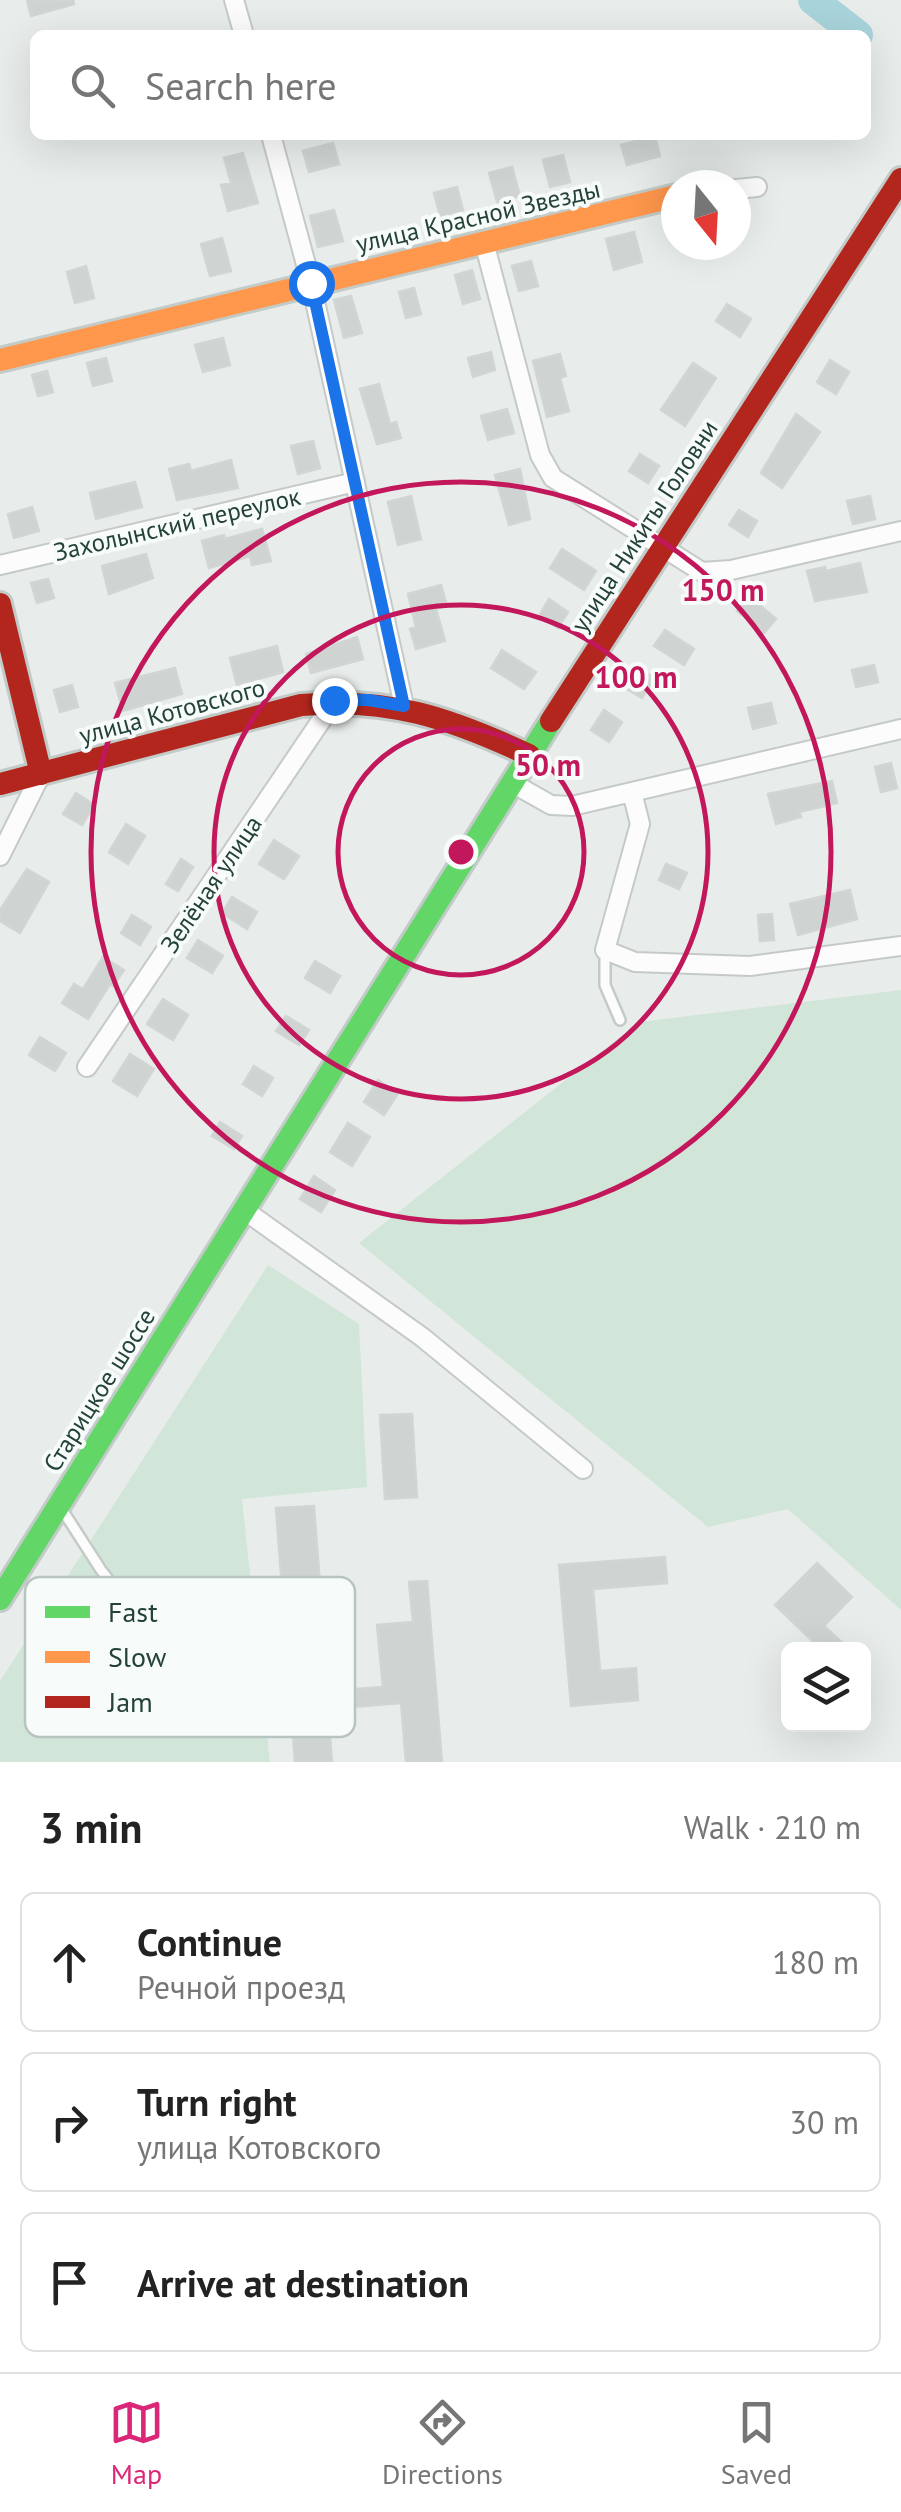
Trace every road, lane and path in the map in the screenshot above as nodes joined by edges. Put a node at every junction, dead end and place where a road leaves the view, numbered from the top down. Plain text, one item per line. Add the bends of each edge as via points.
1 (234, 0) edge
2 (243, 30) edge
3 (272, 140) edge
4 (901, 178) edge
5 (757, 187) dead end
6 (751, 188) edge
7 (661, 200) edge
8 (485, 246) junction
9 (311, 283) junction
10 (0, 360) edge
11 (355, 482) junction
12 (901, 532) edge
13 (663, 546) junction
14 (0, 565) edge
15 (0, 604) edge
16 (334, 700) junction
17 (404, 706) junction
18 (901, 729) edge
19 (529, 756) junction
20 (41, 774) junction
21 (0, 784) edge
22 (512, 784) junction
23 (632, 792) junction
24 (0, 856) edge
25 (901, 946) edge
26 (605, 950) junction
27 (620, 1020) dead end
28 (87, 1067) dead end
29 (244, 1210) junction
30 (583, 1469) dead end
31 (59, 1505) junction
32 (107, 1577) edge
33 (0, 1599) edge

1 - 2 street
3 - 9 street
4 - 13 main road, улица Никиты Головни
5 - 6 street
7 - 8 main road, улица Красной Звезды
8 - 9 main road, улица Красной Звезды
8 - 13 street via 546,467 553,478
9 - 10 main road, улица Красной Звезды
9 - 11 street
11 - 14 street, Захолынский переулок
11 - 17 street
12 - 13 street via 702,572
13 - 19 main road, улица Никиты Головни
15 - 20 main road
16 - 17 main road, улица Котовского
16 - 20 main road, улица Котовского
16 - 28 street, Зелёная улица
17 - 19 main road, улица Котовского via 473,728
18 - 23 street
19 - 22 main road, улица Никиты Головни
20 - 21 main road, улица Котовского
20 - 24 street
22 - 23 street via 551,805
22 - 29 main road, улица Никиты Головни
23 - 26 street via 640,824
25 - 26 street via 750,966 635,962
26 - 27 lane via 605,986
29 - 30 street via 422,1337
29 - 31 main road, Старицкое шоссе
31 - 32 lane
31 - 33 main road, Старицкое шоссе

